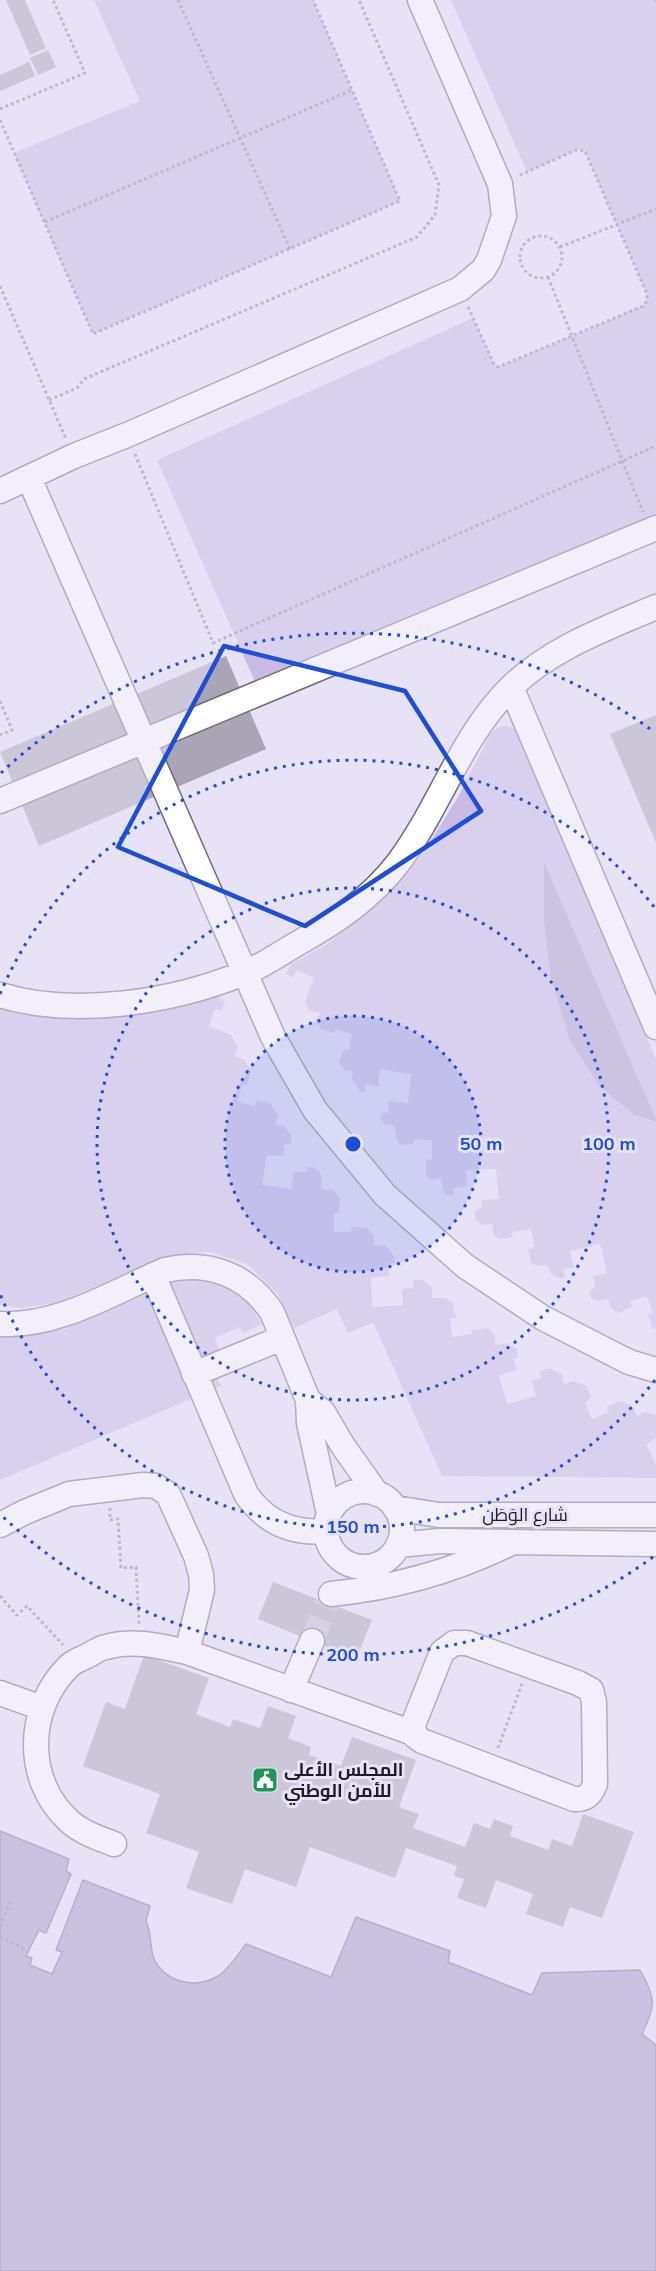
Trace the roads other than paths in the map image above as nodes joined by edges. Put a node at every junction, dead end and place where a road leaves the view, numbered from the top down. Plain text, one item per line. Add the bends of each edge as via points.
1 (420, 0) edge
2 (29, 478) junction
3 (0, 491) edge
4 (653, 529) edge
5 (656, 607) edge
6 (511, 687) junction
7 (145, 741) junction
8 (0, 801) edge
9 (246, 973) junction
10 (0, 995) edge
11 (656, 1027) edge
12 (153, 1275) junction
13 (0, 1324) edge
14 (282, 1338) junction
15 (656, 1370) edge
16 (194, 1374) junction
17 (324, 1436) junction
18 (386, 1501) junction
19 (656, 1515) edge
20 (328, 1522) junction
21 (0, 1526) edge
22 (514, 1541) junction
23 (656, 1544) edge
24 (398, 1545) junction
25 (346, 1562) junction
26 (312, 1641) tunnel mouth
27 (187, 1652) junction
28 (291, 1690) junction
29 (0, 1693) edge
30 (42, 1708) junction
31 (413, 1733) junction
32 (114, 1844) dead end

1 - 2 street via 500,184 504,216 483,270 460,289
2 - 3 street
2 - 7 street
4 - 7 street
5 - 6 street via 574,642
6 - 9 street via 472,734 415,838 378,885 333,923
6 - 11 street
7 - 8 street
7 - 9 street
9 - 10 street via 137,1002 86,1008
9 - 15 street via 273,1037 315,1110 385,1195 465,1266 543,1318 629,1362
12 - 13 street via 67,1313 27,1323
12 - 14 street via 192,1266 232,1275 264,1301
12 - 16 street
14 - 16 street
14 - 17 street via 308,1400 323,1412
16 - 20 street via 240,1482 263,1515 286,1528 313,1532
17 - 18 street
17 - 20 street
18 - 19 street, شارع الوَطَن via 439,1515
18 - 20 street via 361,1492 345,1496 333,1507
18 - 24 street via 401,1522
20 - 25 street via 327,1539
21 - 27 street via 69,1494 143,1485 156,1486 168,1494 201,1574 202,1590
22 - 23 street, شارع الوَطَن
22 - 24 street, شارع الوَطَن
22 - 25 street via 456,1568 329,1598
24 - 25 street via 376,1565 361,1567
26 - 28 street
27 - 28 street
27 - 30 street via 149,1643 105,1647 70,1664
28 - 31 street
29 - 30 street
30 - 32 street via 35,1736 37,1766 48,1794 69,1821
31 - 31 street via 442,1652 454,1643 467,1643 591,1690 595,1784 589,1796 574,1799 418,1739

